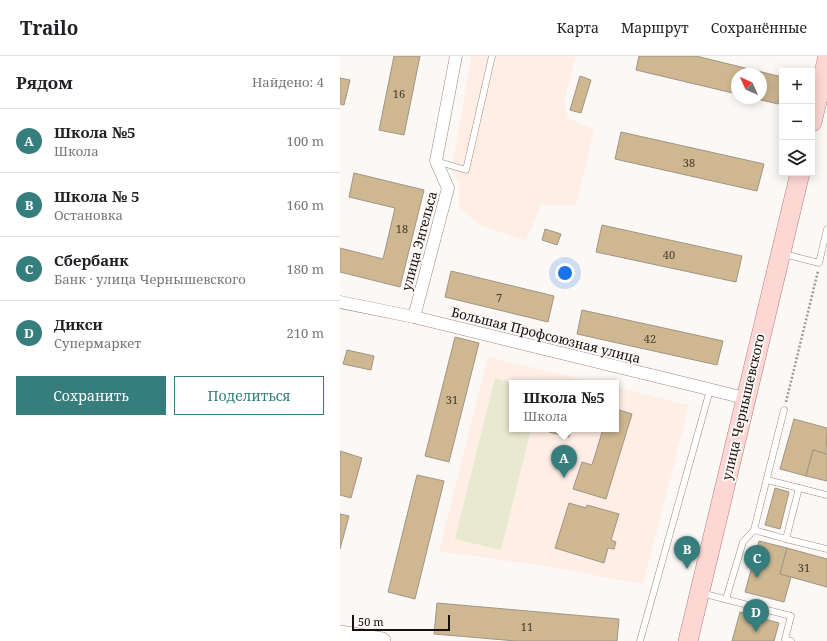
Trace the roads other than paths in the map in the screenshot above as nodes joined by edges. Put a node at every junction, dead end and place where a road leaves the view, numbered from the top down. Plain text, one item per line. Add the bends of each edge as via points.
1 (456, 56) edge
2 (492, 56) edge
3 (827, 60) edge
4 (815, 110) edge
5 (436, 161) junction
6 (799, 176) edge
7 (827, 229) edge
8 (780, 253) junction
9 (340, 302) edge
10 (414, 317) junction
11 (710, 390) junction
12 (745, 398) junction
13 (784, 410) road end
14 (768, 480) junction
15 (799, 488) junction
16 (827, 495) edge
17 (754, 530) junction
18 (786, 539) junction
19 (827, 549) edge
20 (700, 592) junction
21 (726, 599) junction
22 (340, 634) edge
23 (382, 641) edge
24 (640, 641) edge
25 (688, 641) edge
26 (791, 641) edge

1 - 5 street
2 - 5 lane via 466,170
3 - 4 main road
5 - 10 street, улица Энгельса via 448,188
6 - 8 main road, улица Чернышевского
7 - 8 lane via 819,263
8 - 12 main road, улица Чернышевского
9 - 10 street, Большая Профсоюзная улица
10 - 11 street, Большая Профсоюзная улица
11 - 12 street, Большая Профсоюзная улица
11 - 24 lane
12 - 20 main road, улица Чернышевского
13 - 14 lane
14 - 15 lane
14 - 17 lane
15 - 16 lane
15 - 18 lane
17 - 18 lane
17 - 21 lane via 743,542
18 - 19 lane
20 - 21 lane
20 - 25 main road, улица Чернышевского
21 - 26 lane via 791,616 785,639
22 - 23 street

